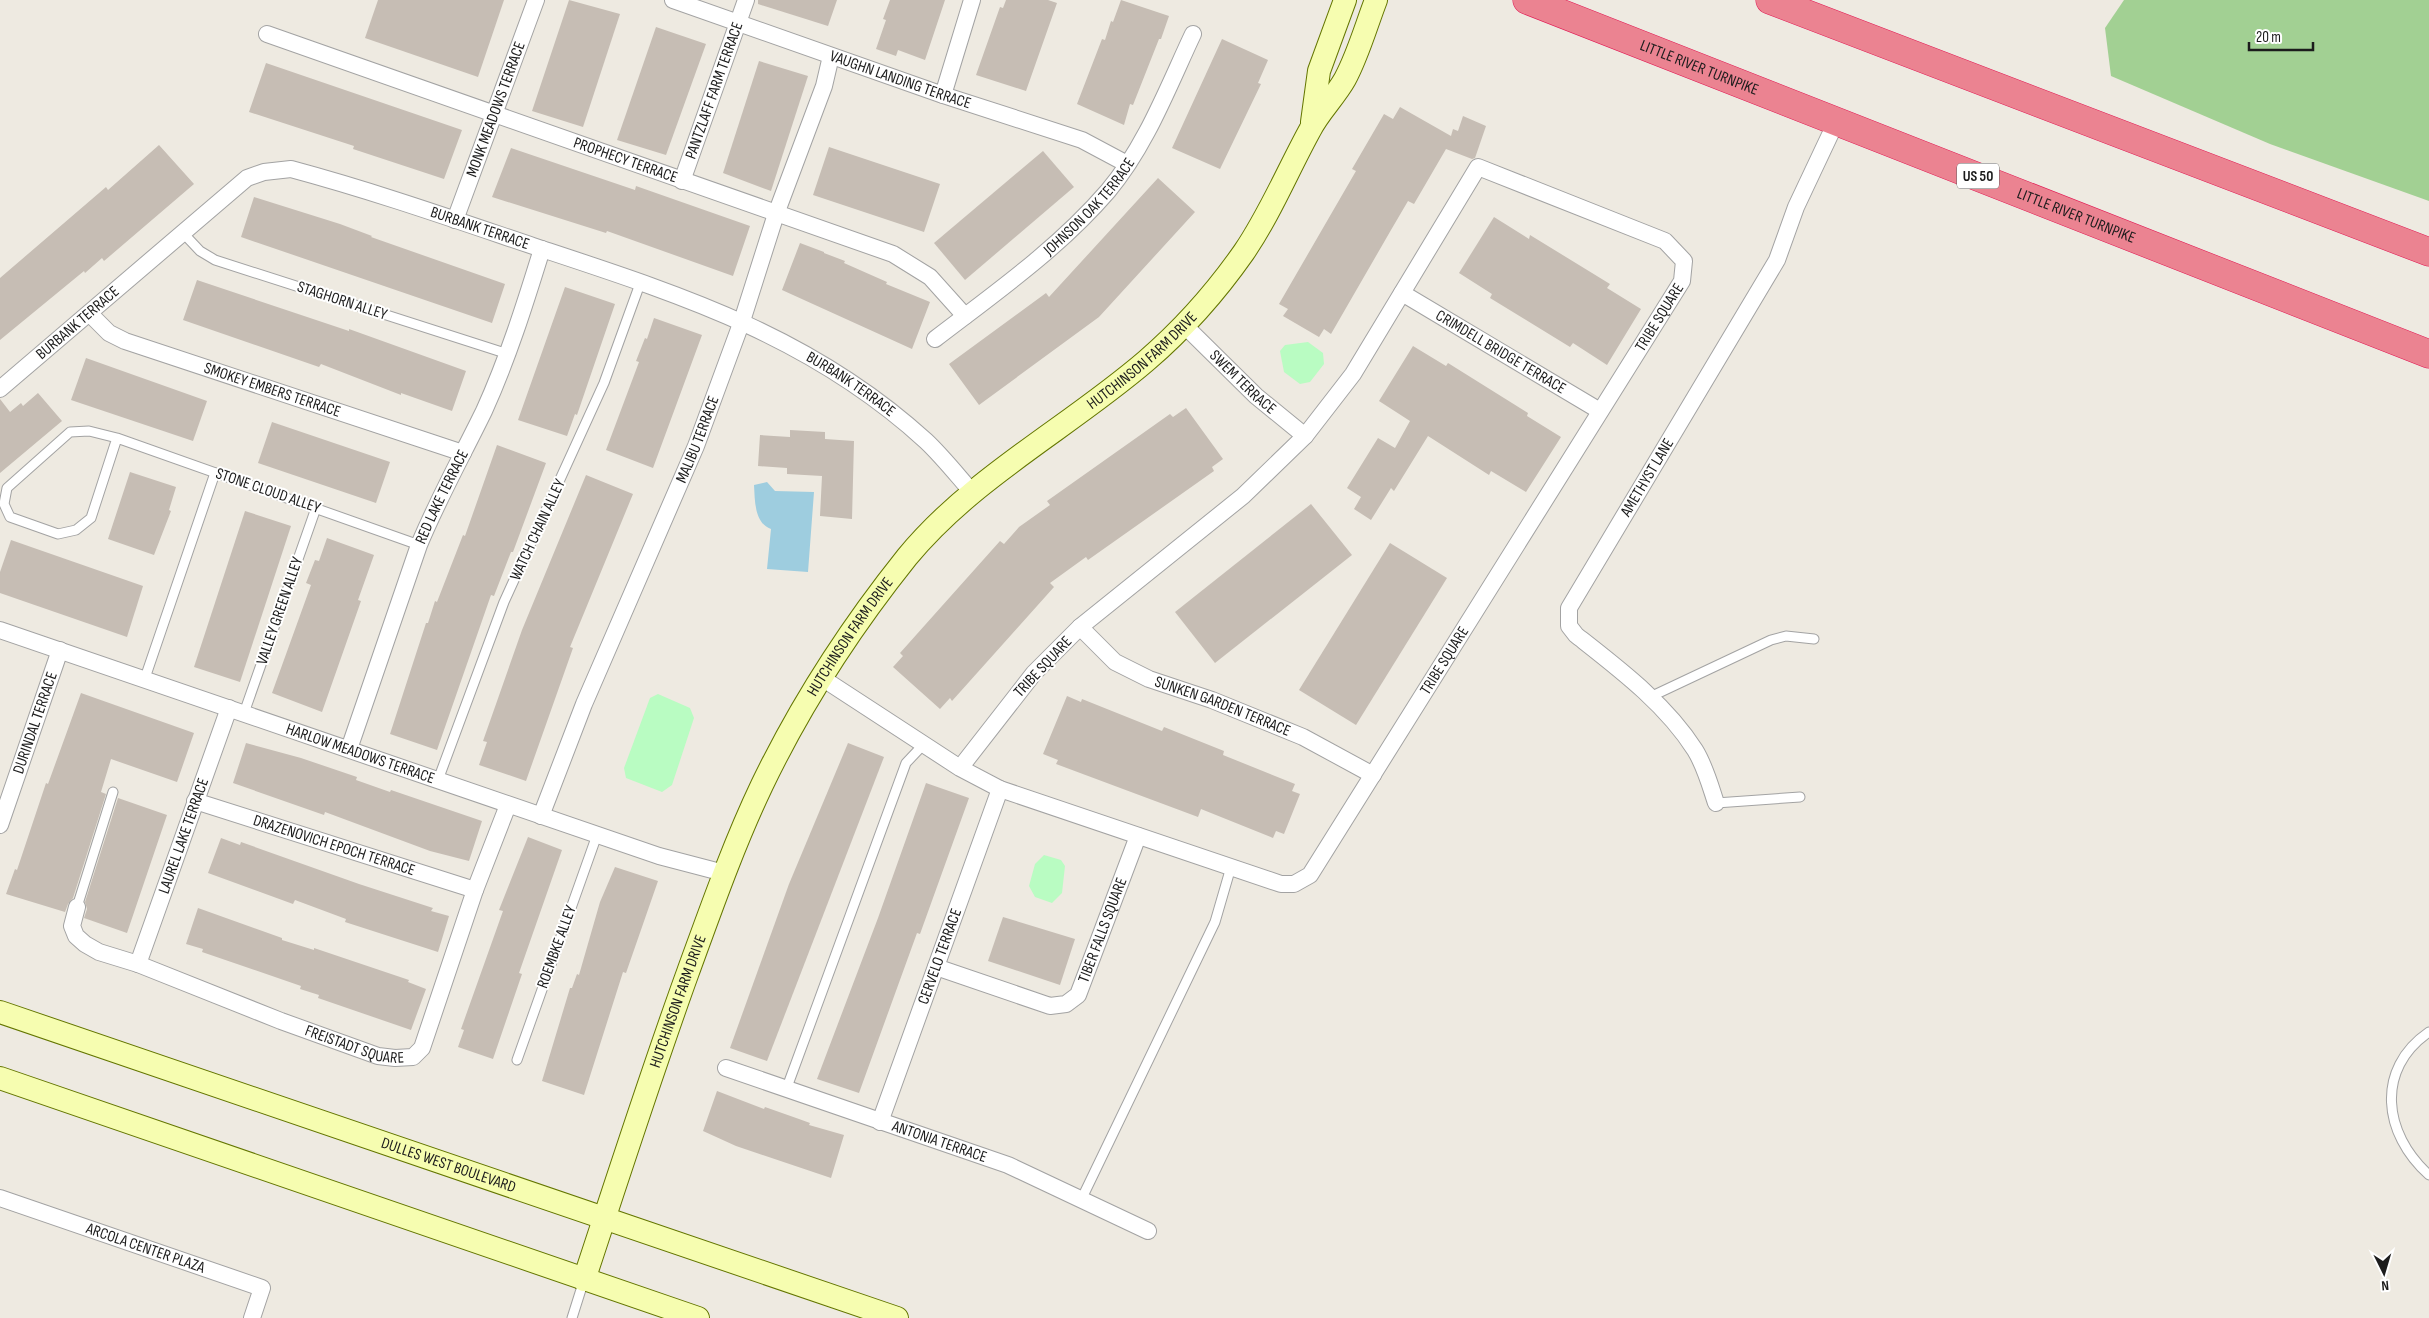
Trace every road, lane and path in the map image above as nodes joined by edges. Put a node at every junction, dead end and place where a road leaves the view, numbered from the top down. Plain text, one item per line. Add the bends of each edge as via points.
1 (536, 0) edge
2 (673, 0) edge
3 (746, 0) edge
4 (972, 0) edge
5 (1345, 0) edge
6 (1376, 0) edge
7 (1527, 0) edge
8 (1770, 0) edge
9 (738, 23) junction
10 (268, 34) dead end
11 (1193, 34) dead end
12 (831, 56) junction
13 (943, 96) junction
14 (495, 112) junction
15 (1837, 120) junction
16 (1312, 126) junction
17 (1127, 164) junction
18 (682, 181) junction
19 (776, 214) junction
20 (455, 220) junction
21 (184, 234) junction
22 (542, 249) junction
23 (2429, 252) edge
24 (641, 281) junction
25 (1402, 293) junction
26 (90, 314) junction
27 (965, 316) junction
28 (742, 320) junction
29 (1184, 325) junction
30 (936, 340) dead end
31 (508, 354) junction
32 (2429, 354) edge
33 (0, 389) edge
34 (1600, 411) junction
35 (1305, 436) junction
36 (117, 438) junction
37 (463, 453) junction
38 (215, 473) junction
39 (972, 492) junction
40 (316, 508) junction
41 (419, 545) junction
42 (1080, 627) junction
43 (0, 630) edge
44 (1814, 640) dead end
45 (60, 650) junction
46 (145, 678) junction
47 (822, 678) junction
48 (1650, 698) junction
49 (237, 710) junction
50 (923, 744) junction
51 (349, 749) junction
52 (960, 768) junction
53 (1373, 775) junction
54 (438, 780) junction
55 (1000, 789) junction
56 (113, 792) dead end
57 (1800, 797) dead end
58 (194, 800) junction
59 (1716, 803) joint
60 (508, 805) junction
61 (541, 816) junction
62 (0, 826) edge
63 (597, 835) junction
64 (1138, 836) junction
65 (1230, 867) junction
66 (724, 873) junction
67 (475, 890) junction
68 (76, 907) joint
69 (138, 964) junction
70 (936, 968) junction
71 (0, 1012) edge
72 (2429, 1032) edge
73 (517, 1060) dead end
74 (726, 1068) dead end
75 (0, 1078) edge
76 (786, 1090) junction
77 (880, 1122) junction
78 (2429, 1175) edge
79 (0, 1198) edge
80 (1082, 1198) junction
81 (604, 1219) junction
82 (1148, 1231) dead end
83 (584, 1280) junction
84 (252, 1318) edge
85 (572, 1318) edge
86 (698, 1318) edge
87 (897, 1318) edge

1 - 14 street, MONK MEADOWS TERRACE
2 - 9 street, VAUGHN LANDING TERRACE
3 - 9 street, PANTZLAFF FARM TERRACE
4 - 13 street
5 - 16 street, HUTCHINSON FARM DRIVE via 1319,71
6 - 16 street, HUTCHINSON FARM DRIVE via 1345,78
7 - 15 highway, LITTLE RIVER TURNPIKE / US 50
8 - 23 highway
9 - 12 street, VAUGHN LANDING TERRACE
9 - 18 street, PANTZLAFF FARM TERRACE
10 - 14 street, PROPHECY TERRACE
11 - 17 street, JOHNSON OAK TERRACE
12 - 13 street, VAUGHN LANDING TERRACE
12 - 19 street, MALIBU TERRACE via 824,86
13 - 17 street, VAUGHN LANDING TERRACE via 1082,140
14 - 18 street, PROPHECY TERRACE
14 - 20 street, MONK MEADOWS TERRACE
15 - 32 highway, LITTLE RIVER TURNPIKE / US 50
15 - 48 street, AMETHYST LANE via 1796,207 1778,260 1569,608 1569,626 1576,635
16 - 29 street, HUTCHINSON FARM DRIVE via 1275,200 1244,251
17 - 27 street, JOHNSON OAK TERRACE via 1108,190 1060,240
18 - 19 street, PROPHECY TERRACE
19 - 27 street, PROPHECY TERRACE via 893,254 930,277
19 - 28 street, MALIBU TERRACE
20 - 21 street, BURBANK TERRACE via 304,172 276,169 247,178
20 - 22 street, BURBANK TERRACE
21 - 26 street, BURBANK TERRACE
21 - 31 lane, STAGHORN ALLEY via 215,260
22 - 24 street, BURBANK TERRACE
22 - 31 street, RED LAKE TERRACE
24 - 28 street, BURBANK TERRACE
24 - 54 lane, WATCH CHAIN ALLEY via 604,383 504,602
25 - 34 street, CRIMDELL BRIDGE TERRACE
25 - 34 street, TRIBE SQUARE via 1478,167 1665,241 1684,261 1682,281
25 - 35 street, TRIBE SQUARE via 1353,374
26 - 33 street, BURBANK TERRACE
26 - 37 street, SMOKEY EMBERS TERRACE via 109,333 125,341
27 - 30 street, JOHNSON OAK TERRACE
28 - 39 street, BURBANK TERRACE via 817,359 876,400 926,442
28 - 61 street, MALIBU TERRACE via 696,446 584,704
29 - 35 street, SWEM TERRACE via 1256,396
29 - 39 street, HUTCHINSON FARM DRIVE via 1145,362
31 - 37 street, RED LAKE TERRACE
34 - 53 street, TRIBE SQUARE
35 - 42 street, TRIBE SQUARE via 1243,496
36 - 36 lane, STONE CLOUD ALLEY via 70,432 7,488 4,504 10,517 58,534 76,530 91,518
36 - 38 lane, STONE CLOUD ALLEY
37 - 41 street, RED LAKE TERRACE
38 - 40 lane, STONE CLOUD ALLEY
38 - 46 lane
39 - 47 street, HUTCHINSON FARM DRIVE via 909,555 846,639
40 - 41 lane, STONE CLOUD ALLEY
40 - 49 lane, VALLEY GREEN ALLEY
41 - 51 street, RED LAKE TERRACE
42 - 52 street, TRIBE SQUARE via 1034,673
42 - 53 street, SUNKEN GARDEN TERRACE via 1115,662 1149,679 1212,700 1303,737
43 - 45 street, HARLOW MEADOWS TERRACE
44 - 48 lane via 1786,636 1771,640
45 - 46 street, HARLOW MEADOWS TERRACE
45 - 62 street, DURINDAL TERRACE
46 - 49 street, HARLOW MEADOWS TERRACE
47 - 50 street, TRIBE SQUARE
47 - 66 street, HUTCHINSON FARM DRIVE via 763,785
48 - 59 street, AMETHYST LANE via 1695,750
49 - 51 street, HARLOW MEADOWS TERRACE
49 - 58 street, LAUREL LAKE TERRACE
50 - 52 street, TRIBE SQUARE
50 - 76 lane via 906,763
51 - 54 street, HARLOW MEADOWS TERRACE
52 - 55 street, TRIBE SQUARE
53 - 65 street, TRIBE SQUARE via 1310,875 1294,884 1281,884
54 - 60 street, HARLOW MEADOWS TERRACE
55 - 64 street, TRIBE SQUARE
55 - 70 street, CERVELO TERRACE
56 - 68 lane
57 - 59 lane
58 - 67 street, DRAZENOVICH EPOCH TERRACE
58 - 69 street, LAUREL LAKE TERRACE
60 - 61 street, HARLOW MEADOWS TERRACE
60 - 67 street, FREISTADT SQUARE
61 - 63 street, HARLOW MEADOWS TERRACE
63 - 66 street, HARLOW MEADOWS TERRACE
63 - 73 lane, ROEMBKE ALLEY
64 - 65 street, TRIBE SQUARE
64 - 70 street, TIBER FALLS SQUARE via 1078,995 1066,1004 1050,1006
65 - 80 lane via 1215,922
66 - 81 street, HUTCHINSON FARM DRIVE via 641,1104
67 - 69 street, FREISTADT SQUARE via 422,1048 413,1057 378,1056
68 - 69 street, FREISTADT SQUARE via 72,926 76,936 99,952
70 - 77 street, CERVELO TERRACE
71 - 81 street, DULLES WEST BOULEVARD
72 - 78 lane via 2406,1053 2394,1074 2391,1094 2392,1116 2398,1132 2417,1164
74 - 76 street, ANTONIA TERRACE
75 - 83 street
76 - 77 street, ANTONIA TERRACE
77 - 80 street, ANTONIA TERRACE via 1008,1166
79 - 84 street, ARCOLA CENTER PLAZA via 262,1288
80 - 82 street, ANTONIA TERRACE
81 - 83 street, HUTCHINSON FARM DRIVE
81 - 87 street, DULLES WEST BOULEVARD
83 - 85 lane
83 - 86 street

